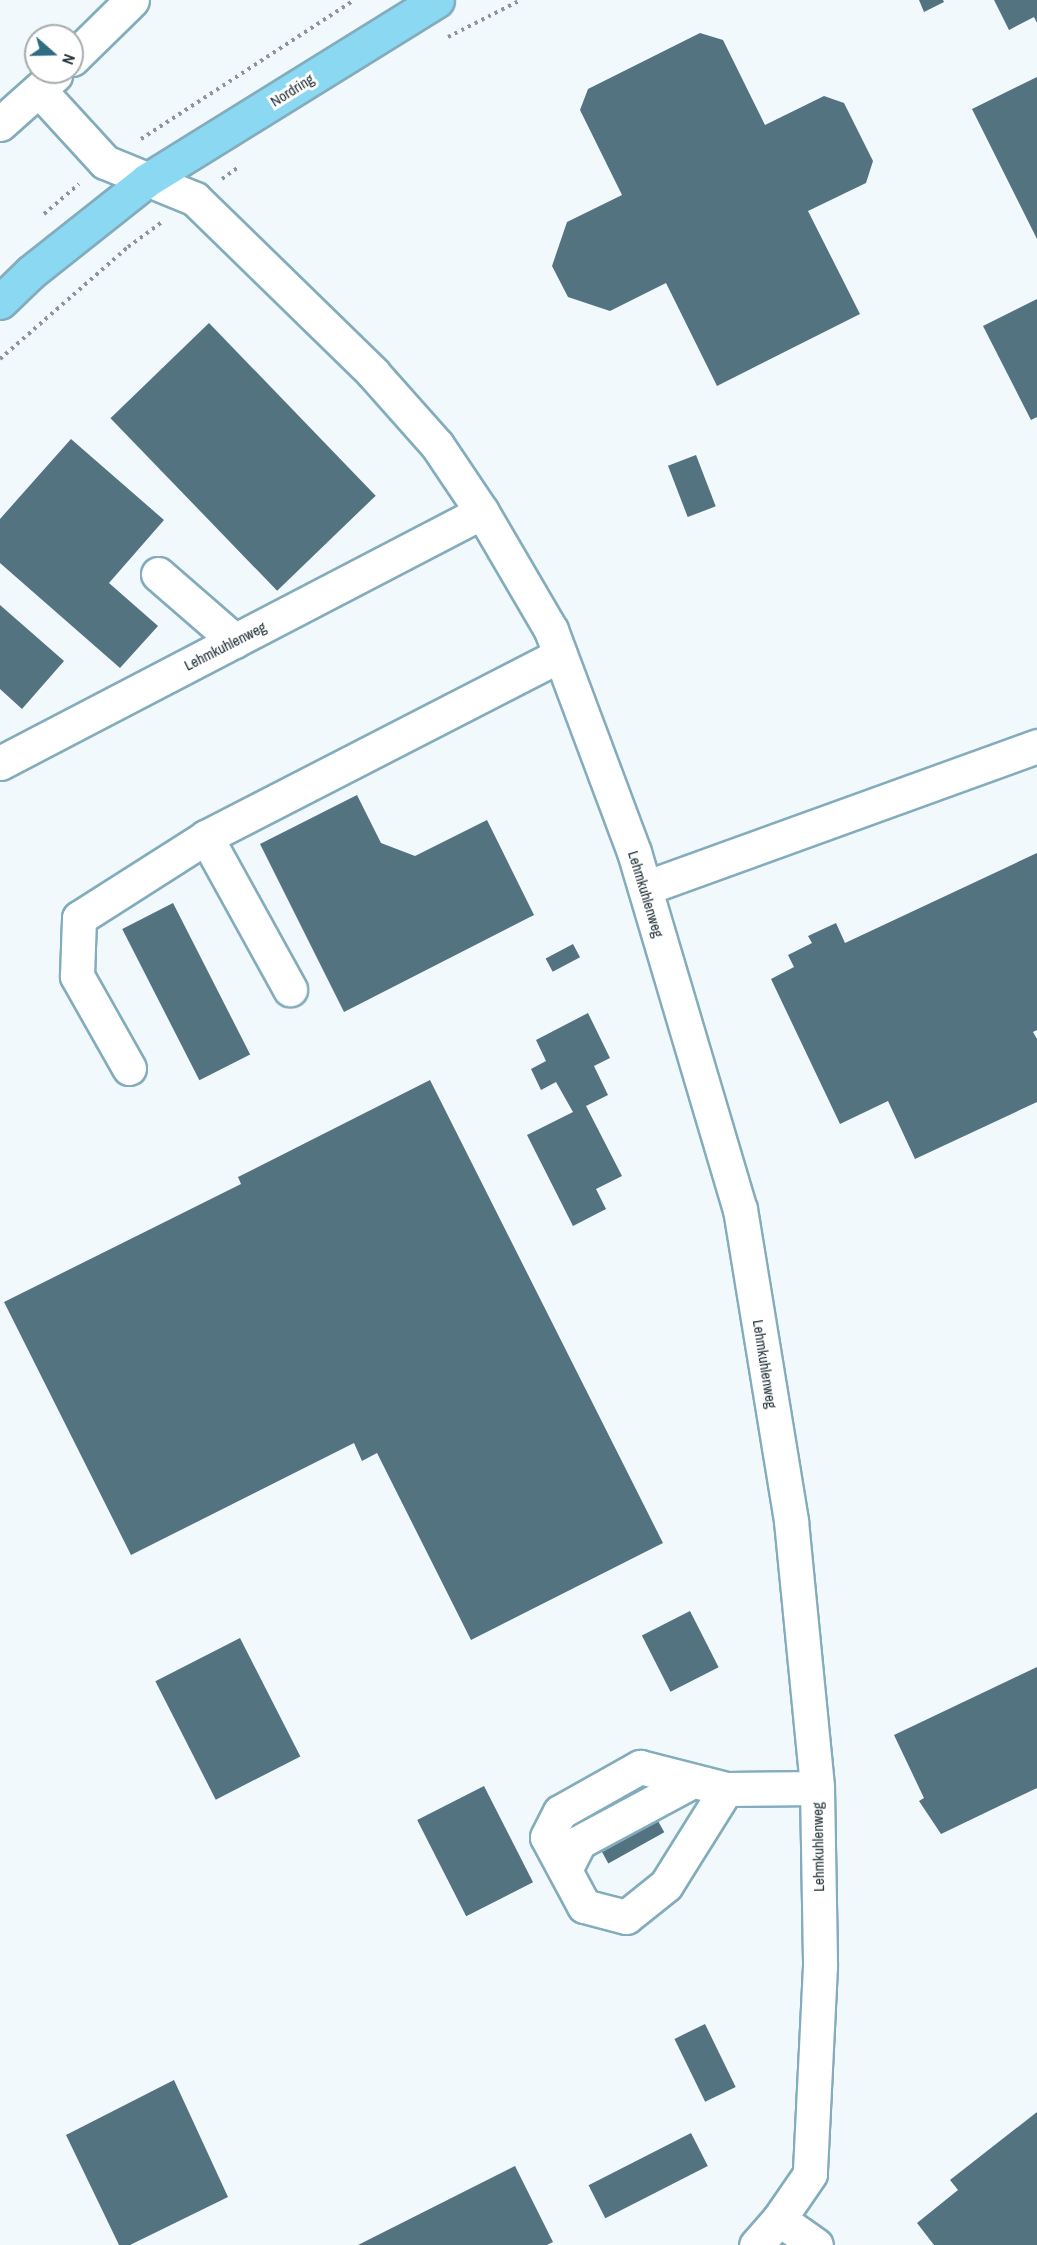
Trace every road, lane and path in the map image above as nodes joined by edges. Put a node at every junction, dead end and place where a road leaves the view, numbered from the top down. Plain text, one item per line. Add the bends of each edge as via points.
1 (132, 0) edge
2 (436, 0) edge
3 (521, 0) edge
4 (438, 43) dead end
5 (84, 47) edge
6 (46, 84) edge
7 (51, 84) edge
8 (0, 124) edge
9 (243, 164) dead end
10 (147, 180) junction
11 (195, 199) junction
12 (0, 302) edge
13 (0, 359) edge
14 (482, 512) junction
15 (158, 573) dead end
16 (236, 641) junction
17 (560, 655) junction
18 (1037, 746) edge
19 (0, 763) edge
20 (207, 837) junction
21 (645, 888) junction
22 (290, 989) dead end
23 (129, 1068) dead end
24 (817, 1788) junction
25 (726, 1789) junction
26 (780, 2219) junction
27 (756, 2245) edge
28 (816, 2245) edge

1 - 5 street
2 - 10 main road, Nordring
3 - 4 path
6 - 8 street
7 - 10 street via 105,162
9 - 11 path
10 - 11 street, Lehmkuhlenweg
10 - 12 main road, Nordring via 31,272
11 - 13 path via 128,247
11 - 14 street, Lehmkuhlenweg via 373,373 437,445
14 - 16 street, Lehmkuhlenweg
14 - 17 street, Lehmkuhlenweg via 551,630
15 - 16 street
16 - 19 street, Lehmkuhlenweg
17 - 20 street
17 - 21 street, Lehmkuhlenweg
18 - 21 street
20 - 22 street
20 - 23 street via 79,918 77,976
21 - 24 street, Lehmkuhlenweg via 740,1209 790,1521
24 - 25 street
24 - 26 street, Lehmkuhlenweg via 820,1966 810,2174
25 - 25 street via 640,1767 560,1812 547,1837 584,1906 626,1917 666,1885
26 - 27 street, Lehmkuhlenweg
26 - 28 street

